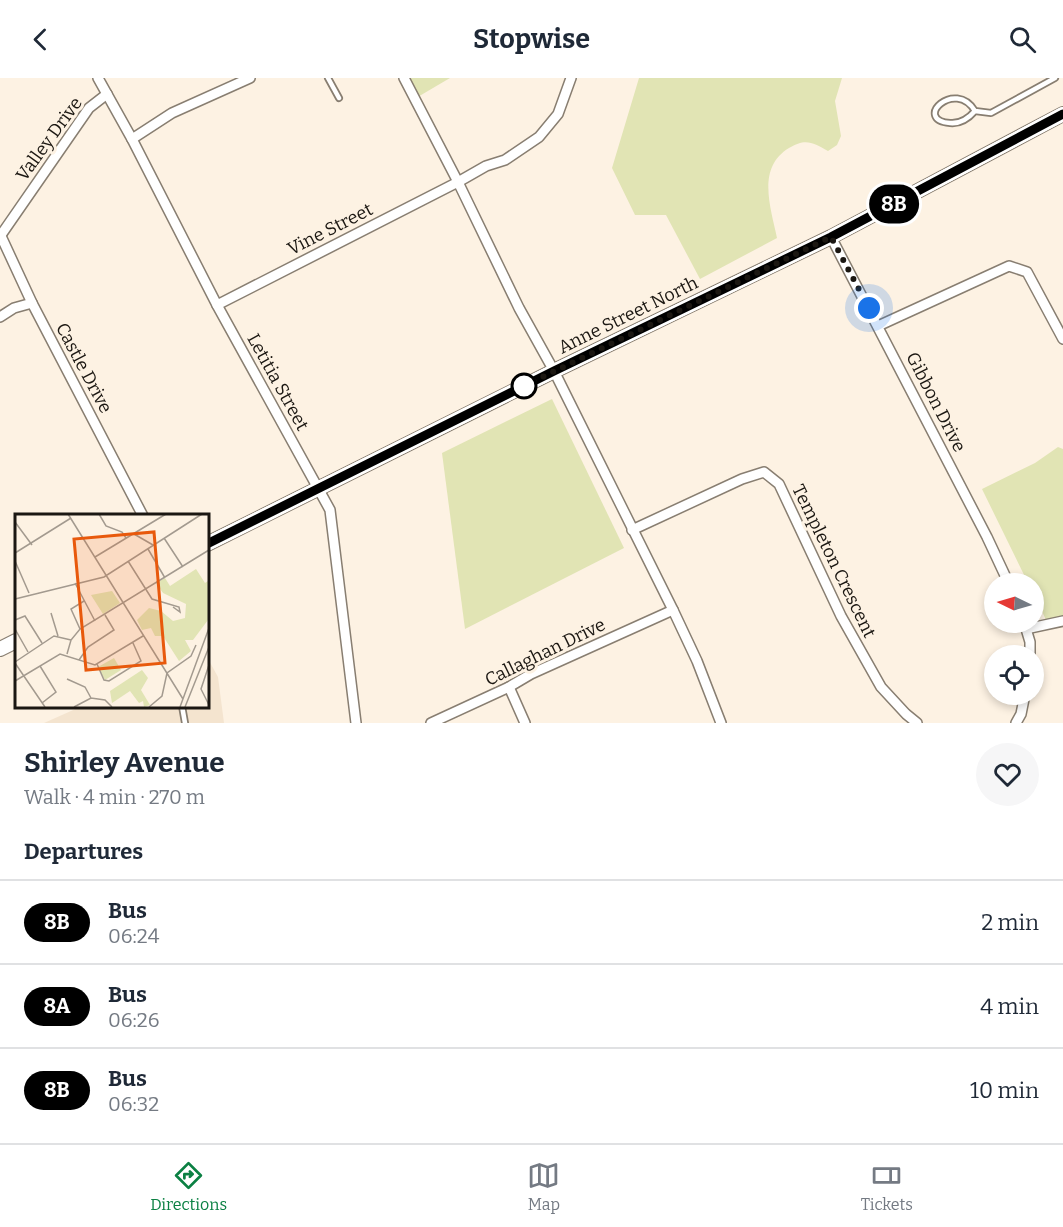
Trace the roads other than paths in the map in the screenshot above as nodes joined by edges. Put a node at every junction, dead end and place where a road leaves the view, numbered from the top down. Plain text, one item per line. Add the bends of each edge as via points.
1 (98, 78) edge
2 (250, 78) edge
3 (328, 78) edge
4 (405, 78) edge
5 (571, 78) edge
6 (1055, 78) edge
7 (107, 94) junction
8 (968, 96) dead end
9 (339, 98) dead end
10 (937, 98) dead end
11 (975, 111) junction
12 (1063, 114) edge
13 (132, 139) junction
14 (458, 182) junction
15 (0, 235) edge
16 (831, 237) junction
17 (32, 303) junction
18 (217, 305) junction
19 (0, 317) edge
20 (878, 326) junction
21 (1063, 339) edge
22 (554, 371) junction
23 (317, 489) junction
24 (142, 514) edge
25 (632, 530) junction
26 (208, 544) edge
27 (1004, 573) edge
28 (673, 610) junction
29 (1063, 621) edge
30 (1044, 624) edge
31 (15, 642) edge
32 (0, 649) edge
33 (509, 687) junction
34 (1023, 705) edge
35 (182, 708) edge
36 (185, 723) edge
37 (356, 723) edge
38 (431, 723) edge
39 (525, 723) edge
40 (721, 723) edge
41 (917, 723) edge
42 (1016, 723) edge

1 - 7 street, Letitia Street
2 - 13 street via 172,113
3 - 9 lane
4 - 14 street
5 - 14 street, Vine Street via 558,114 539,137 506,160
6 - 11 lane via 992,113
7 - 13 street, Letitia Street
7 - 15 street, Valley Drive via 89,108
8 - 11 lane
10 - 11 lane via 935,110 941,121 957,123
12 - 16 street, Anne Street North
13 - 18 street, Letitia Street
14 - 18 street, Vine Street
14 - 22 street
15 - 17 street, Castle Drive
16 - 20 street, Gibbon Drive
16 - 22 street, Anne Street North
17 - 19 street
17 - 24 street, Castle Drive
18 - 23 street, Letitia Street
20 - 21 street via 1009,266 1027,272
20 - 27 street, Gibbon Drive
22 - 23 street, Anne Street North
22 - 25 street
23 - 26 street, Anne Street North
23 - 37 street, Letitia Street via 330,510
25 - 28 street
25 - 41 street, Templeton Crescent via 764,472 779,484 841,616 880,687
28 - 33 street, Callaghan Drive
28 - 40 street via 698,661
29 - 30 street
31 - 32 street
33 - 38 street, Callaghan Drive
33 - 39 street
34 - 42 street
35 - 36 lane

